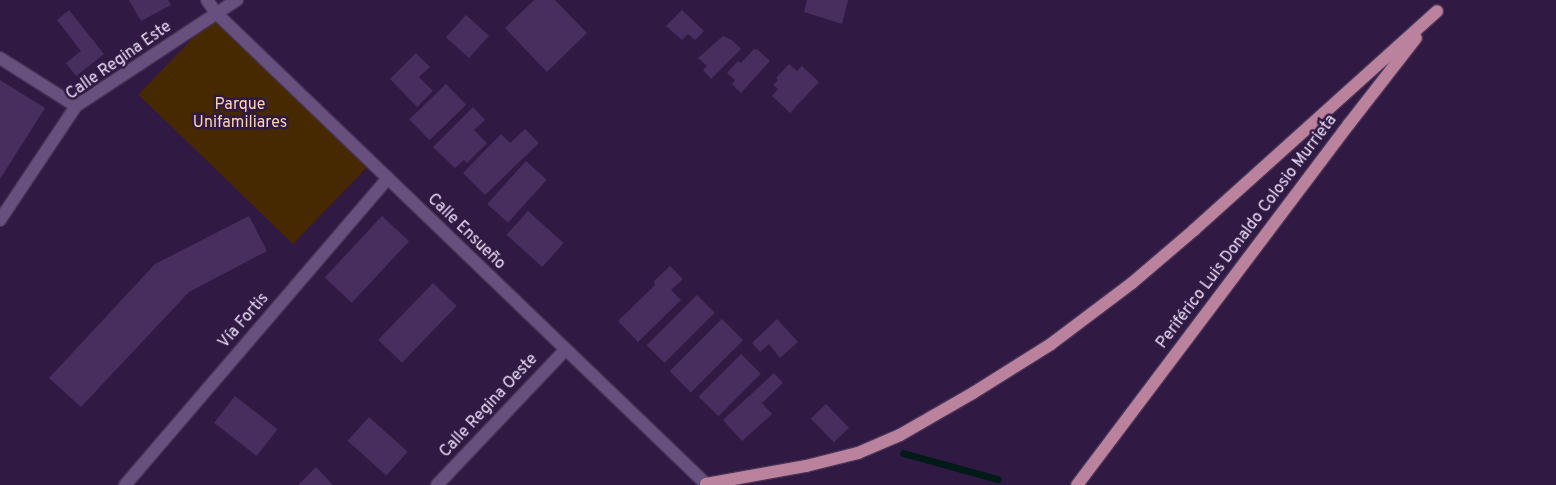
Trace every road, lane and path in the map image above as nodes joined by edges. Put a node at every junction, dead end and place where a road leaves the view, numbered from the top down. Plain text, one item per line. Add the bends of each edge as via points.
1 (207, 0) edge
2 (237, 0) edge
3 (1445, 0) edge
4 (1437, 11) junction
5 (216, 13) junction
6 (0, 58) edge
7 (76, 106) junction
8 (388, 178) junction
9 (0, 220) edge
10 (565, 350) junction
11 (707, 484) edge
12 (125, 485) edge
13 (437, 485) edge
14 (1077, 485) edge

1 - 5 street, Calle Ensueño
2 - 5 street, Calle Regina Este
3 - 4 main road, Periférico Luis Donaldo Colosio Murrieta
4 - 11 main road via 1194,230 1051,344 900,435 858,453
4 - 14 main road, Periférico Luis Donaldo Colosio Murrieta
5 - 7 street, Calle Regina Este
5 - 8 street, Calle Ensueño
6 - 7 street
7 - 9 street, Calle Regina Este
8 - 10 street, Calle Ensueño
8 - 12 street, Vía Fortis
10 - 11 street, Calle Ensueño
10 - 13 street, Calle Regina Oeste

